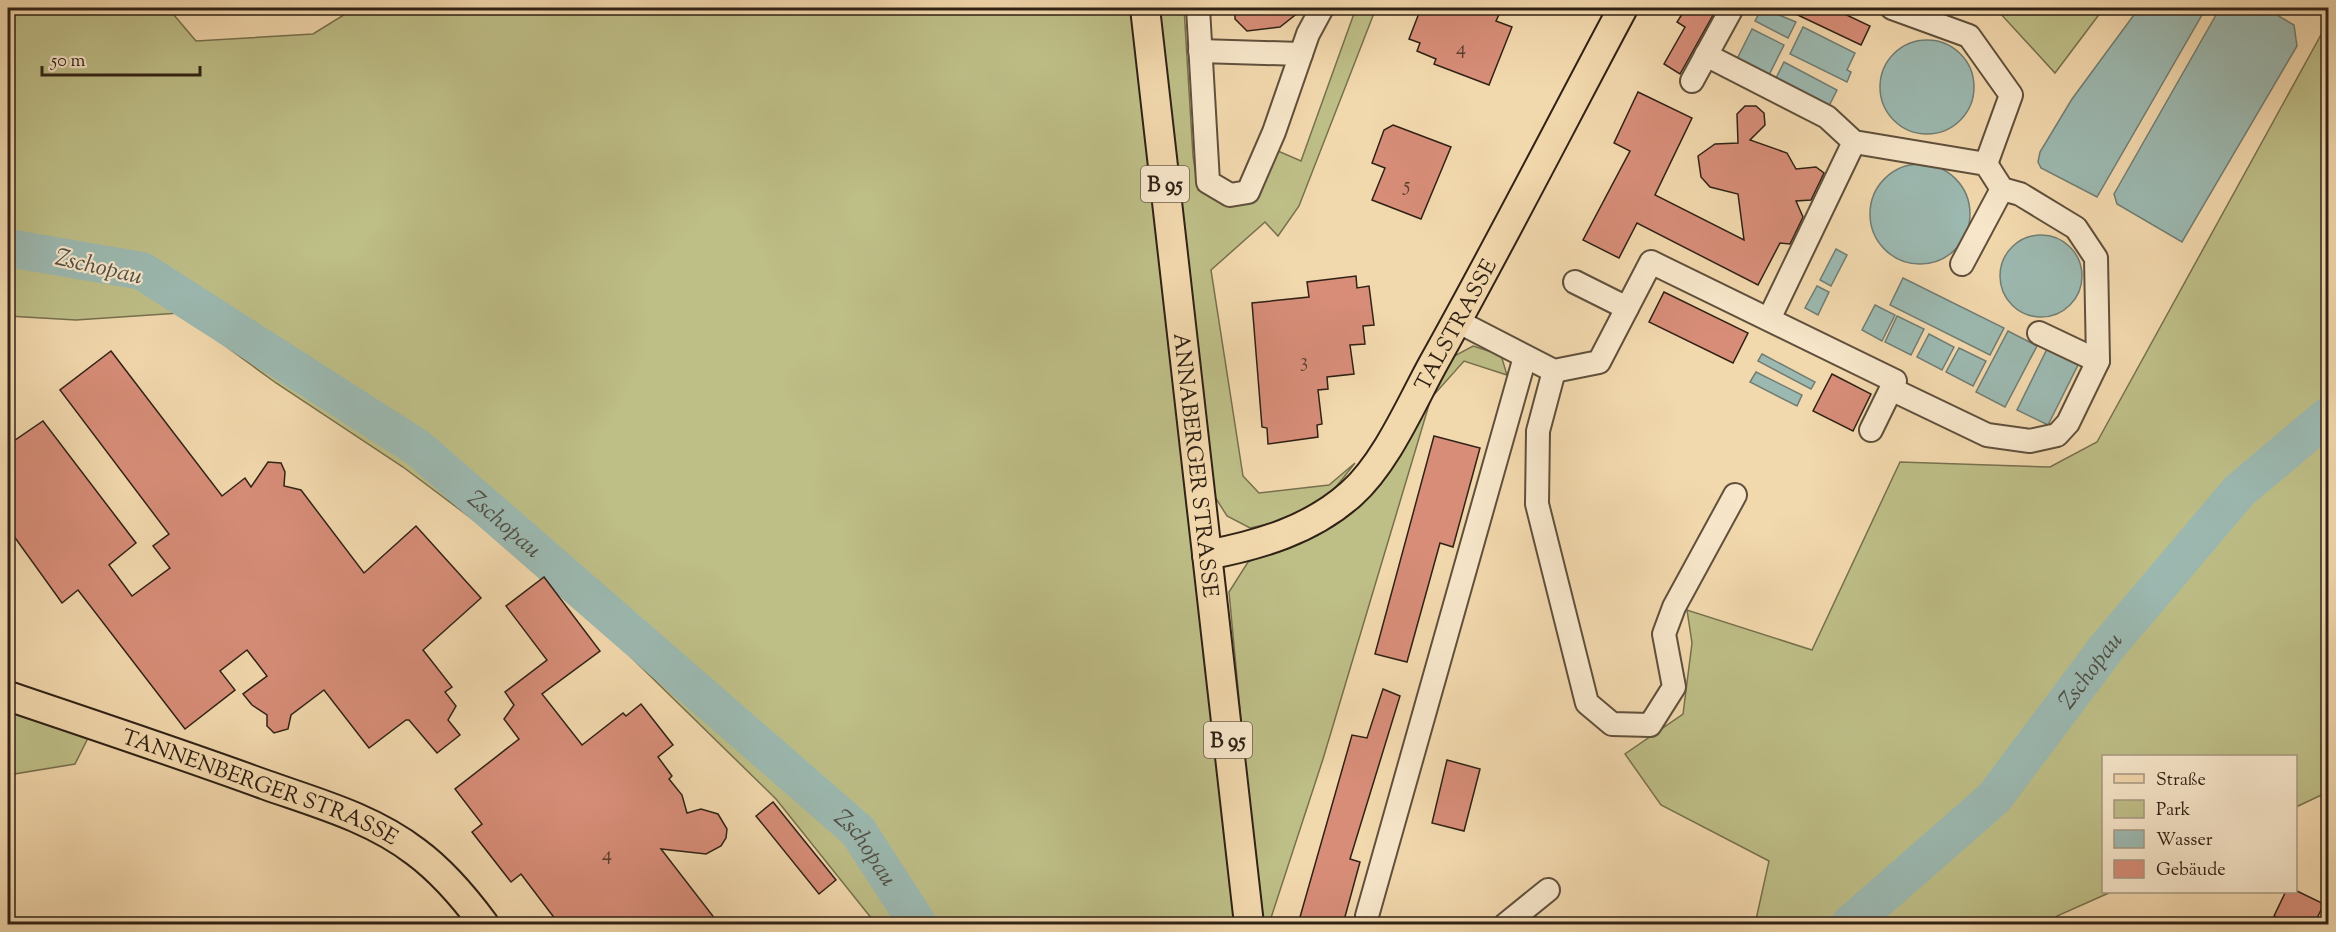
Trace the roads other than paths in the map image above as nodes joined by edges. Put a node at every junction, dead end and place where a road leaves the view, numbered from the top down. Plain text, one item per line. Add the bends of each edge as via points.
1 (1145, 8) edge
2 (1198, 8) edge
3 (1322, 8) edge
4 (1623, 8) edge
5 (1732, 8) edge
6 (1892, 8) edge
7 (1200, 51) junction
8 (1300, 54) junction
9 (1706, 55) junction
10 (1692, 81) dead end
11 (1854, 142) junction
12 (1986, 164) junction
13 (2002, 189) junction
14 (1962, 264) dead end
15 (1575, 282) dead end
16 (1627, 308) junction
17 (1770, 319) junction
18 (1457, 321) junction
19 (2039, 333) dead end
20 (1525, 357) junction
21 (2098, 361) junction
22 (1554, 371) junction
23 (1891, 389) junction
24 (1871, 430) dead end
25 (1735, 495) dead end
26 (1207, 555) junction
27 (8, 696) edge
28 (1548, 890) dead end
29 (1367, 916) dead end
30 (484, 924) edge
31 (1249, 924) edge
32 (1506, 924) edge

1 - 26 main road, ANNABERGER STRASSE / B 95
2 - 7 lane
3 - 8 lane
4 - 18 main road, TALSTRASSE
5 - 9 lane
6 - 12 lane via 1969,36 2011,95
7 - 8 lane
7 - 8 lane via 1209,182 1230,195 1248,192 1274,132
9 - 10 lane
9 - 11 lane via 1827,117
11 - 12 lane
11 - 17 lane
12 - 13 lane
13 - 14 lane
13 - 21 lane via 2020,194 2076,228 2096,258
15 - 16 lane
16 - 17 lane via 1651,262
16 - 22 lane via 1599,362
17 - 23 lane via 1895,381
18 - 20 lane
18 - 26 main road, TALSTRASSE via 1394,435 1354,492 1315,521 1285,534
19 - 21 lane
20 - 22 lane
20 - 29 lane
21 - 23 lane via 2068,423 2057,435 2030,441 1987,435
22 - 25 lane via 1538,431 1537,504 1587,703 1612,724 1650,725 1674,687 1664,634 1674,607
23 - 24 lane
26 - 31 main road, ANNABERGER STRASSE / B 95
27 - 30 main road, TANNENBERGER STRASSE via 196,759 377,828 444,876
28 - 32 lane

